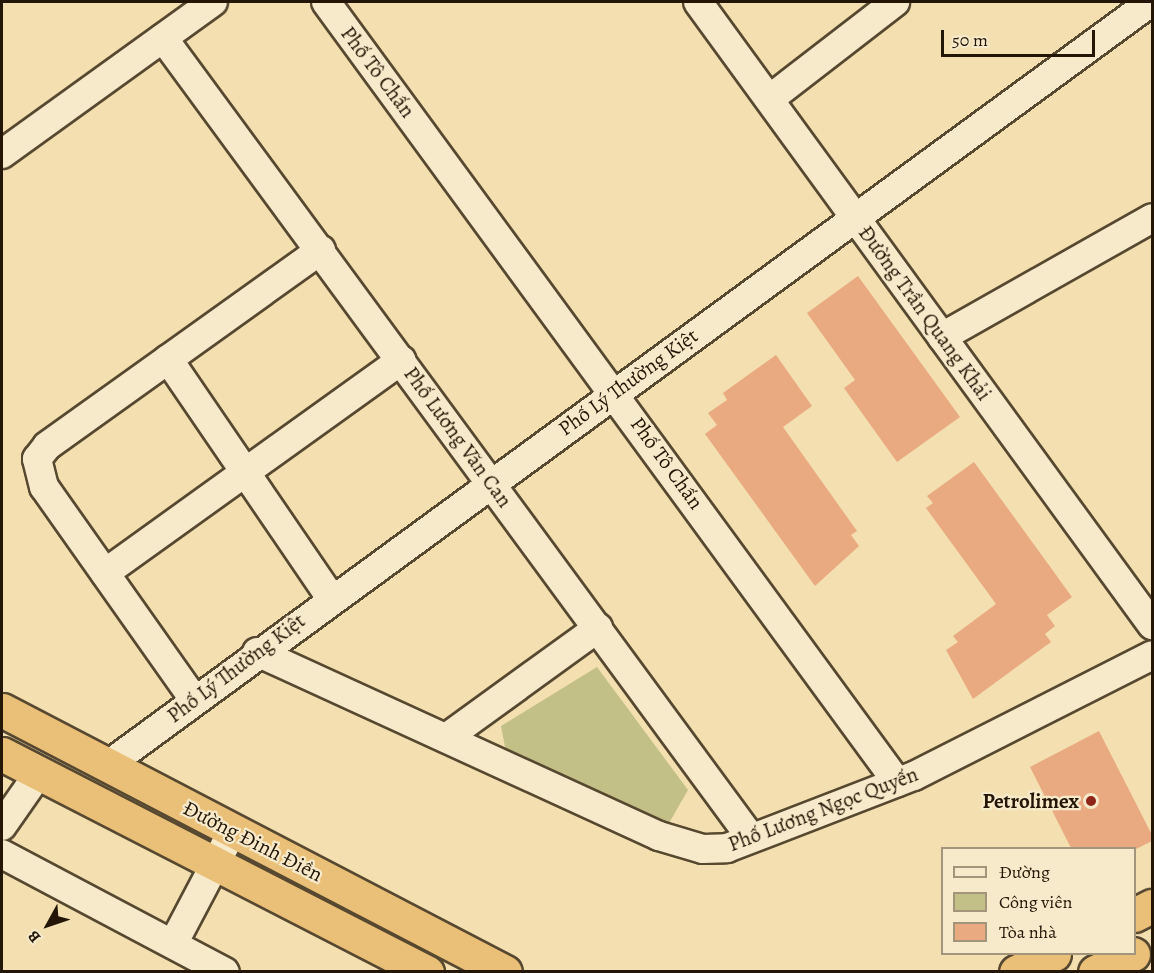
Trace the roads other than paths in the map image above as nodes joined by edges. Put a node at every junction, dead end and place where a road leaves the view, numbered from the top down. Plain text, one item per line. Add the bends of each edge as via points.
1 (213, 2) edge
2 (326, 2) edge
3 (698, 2) edge
4 (895, 2) edge
5 (1151, 2) edge
6 (164, 38) junction
7 (771, 98) junction
8 (2, 154) edge
9 (856, 218) junction
10 (1152, 218) edge
11 (321, 250) junction
12 (942, 337) junction
13 (168, 359) junction
14 (401, 360) junction
15 (615, 391) junction
16 (245, 472) junction
17 (490, 482) junction
18 (105, 573) junction
19 (331, 598) junction
20 (1152, 625) edge
21 (598, 628) junction
22 (257, 652) junction
23 (1152, 655) edge
24 (193, 698) junction
25 (2, 710) edge
26 (446, 738) junction
27 (2, 754) edge
28 (108, 765) junction
29 (39, 773) junction
30 (897, 782) junction
31 (2, 826) edge
32 (233, 830) junction
33 (751, 838) junction
34 (2, 854) edge
35 (217, 864) junction
36 (1152, 906) edge
37 (1136, 914) edge
38 (173, 944) junction
39 (1152, 944) edge
40 (1136, 952) edge
41 (1051, 955) edge
42 (1130, 955) edge
43 (225, 972) edge
44 (427, 972) edge
45 (505, 972) edge
46 (1016, 972) edge
47 (1095, 972) edge

1 - 6 street
2 - 15 street, Phố Tô Chấn
3 - 7 street, Đường Trần Quang Khải
4 - 7 street
5 - 9 street, Phố Lý Thường Kiệt
6 - 8 street
6 - 11 street, Phố Lương Văn Can
7 - 9 street, Đường Trần Quang Khải
9 - 12 street, Đường Trần Quang Khải
9 - 15 street, Phố Lý Thường Kiệt
10 - 12 street
11 - 13 street
11 - 14 street, Phố Lương Văn Can
12 - 20 street, Đường Trần Quang Khải
13 - 16 street
13 - 18 street via 48,446 37,459 44,487
14 - 16 street
14 - 17 street, Phố Lương Văn Can
15 - 17 street, Phố Lý Thường Kiệt
15 - 30 street, Phố Tô Chấn
16 - 18 street
16 - 19 street
17 - 19 street, Phố Lý Thường Kiệt
17 - 21 street, Phố Lương Văn Can
18 - 24 street
19 - 22 street, Phố Lý Thường Kiệt
21 - 26 street
21 - 33 street, Phố Lương Văn Can
22 - 24 street, Phố Lý Thường Kiệt
22 - 26 street, Phố Lương Ngọc Quyến
23 - 30 street, Phố Lương Ngọc Quyến
24 - 28 street, Phố Lý Thường Kiệt
25 - 28 highway, Đường Đinh Điền
26 - 33 street, Phố Lương Ngọc Quyến via 683,845 727,848
27 - 29 highway, Đường Đinh Điền
28 - 32 highway, Đường Đinh Điền
29 - 31 street
29 - 35 highway, Đường Đinh Điền
30 - 33 street, Phố Lương Ngọc Quyến
32 - 35 street
32 - 45 highway, Đường Đinh Điền
34 - 38 street
35 - 38 street
35 - 44 highway, Đường Đinh Điền
36 - 37 highway
38 - 43 street
39 - 40 highway
41 - 46 highway
42 - 47 highway

